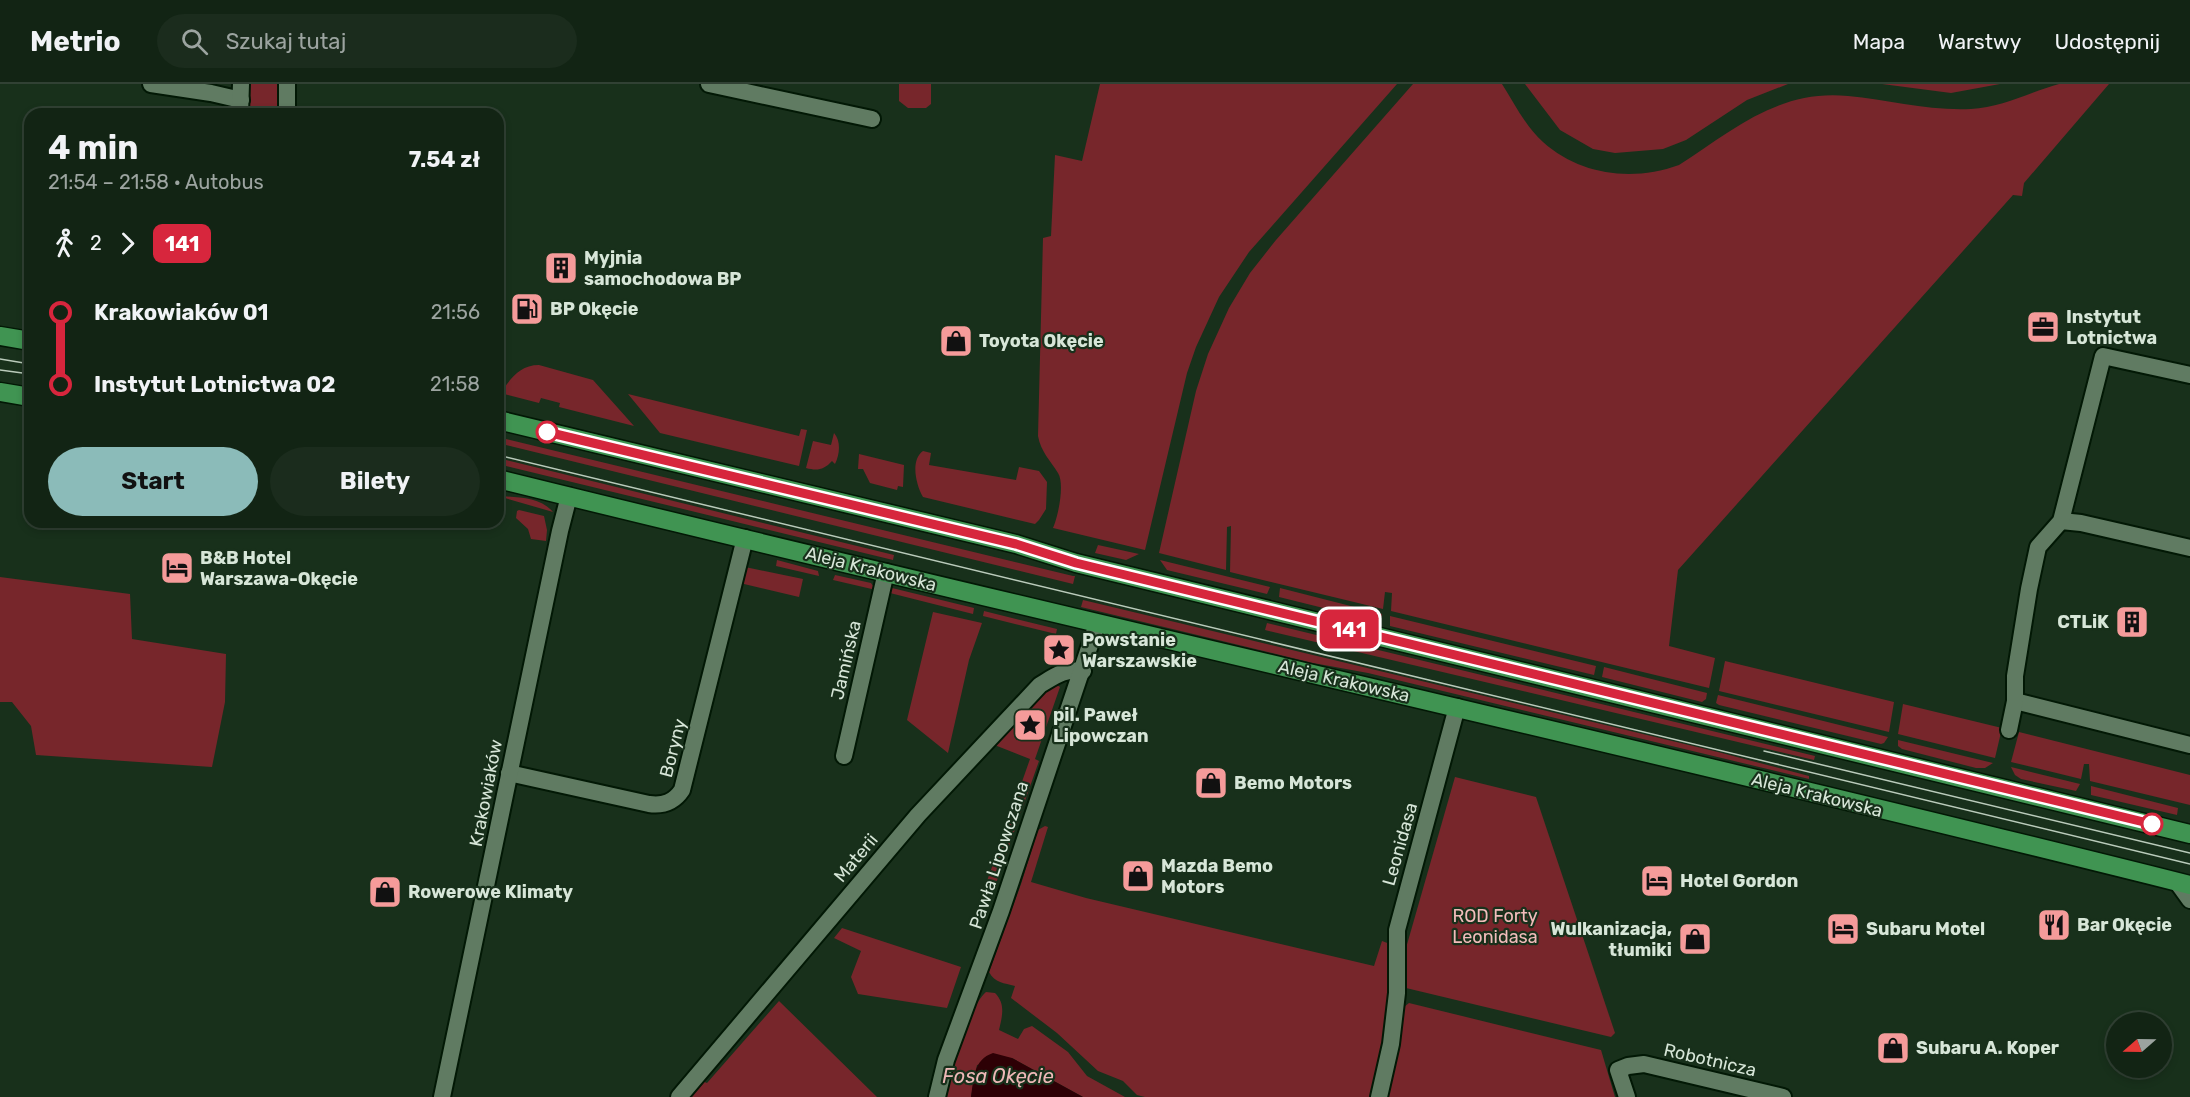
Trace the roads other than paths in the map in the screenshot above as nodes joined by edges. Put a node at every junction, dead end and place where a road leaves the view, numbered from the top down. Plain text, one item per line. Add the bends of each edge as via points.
1 (151, 84) edge
2 (287, 84) edge
3 (709, 84) edge
4 (241, 99) edge
5 (287, 108) edge
6 (872, 119) dead end
7 (0, 336) edge
8 (24, 340) edge
9 (2190, 375) edge
10 (0, 392) edge
11 (24, 396) edge
12 (504, 421) edge
13 (504, 480) edge
14 (569, 496) junction
15 (2061, 521) junction
16 (745, 538) junction
17 (2190, 548) edge
18 (886, 572) junction
19 (1097, 624) junction
20 (1083, 671) junction
21 (2015, 701) junction
22 (1457, 707) junction
23 (2009, 730) dead end
24 (2190, 745) edge
25 (844, 756) dead end
26 (509, 773) junction
27 (2190, 834) edge
28 (2183, 884) edge
29 (2190, 900) edge
30 (442, 1097) edge
31 (679, 1097) edge
32 (937, 1097) edge
33 (1379, 1097) edge
34 (1627, 1097) edge
35 (1783, 1097) edge

1 - 4 street
2 - 5 street
3 - 6 street
7 - 8 main road
9 - 15 street via 2103,356
10 - 11 main road
12 - 27 main road
13 - 14 main road, Aleja Krakowska
14 - 16 main road, Aleja Krakowska
14 - 26 street, Krakowiaków
15 - 17 street
15 - 21 street via 2038,547 2015,676
16 - 18 main road, Aleja Krakowska
16 - 26 street, Boryny via 682,790 676,798 649,804
18 - 19 main road, Aleja Krakowska
18 - 25 street, Jamińska
19 - 20 street, Pawła Lipowczana
19 - 22 main road, Aleja Krakowska
20 - 31 street, Materii via 1059,672 1040,685 918,815
20 - 32 street, Pawła Lipowczana via 946,1060
21 - 23 street
21 - 24 street
22 - 28 main road, Aleja Krakowska
22 - 33 street, Leonidasa via 1397,930 1397,993
26 - 30 street, Krakowiaków
28 - 29 street
34 - 35 street, Robotnicza via 1618,1070 1644,1064

